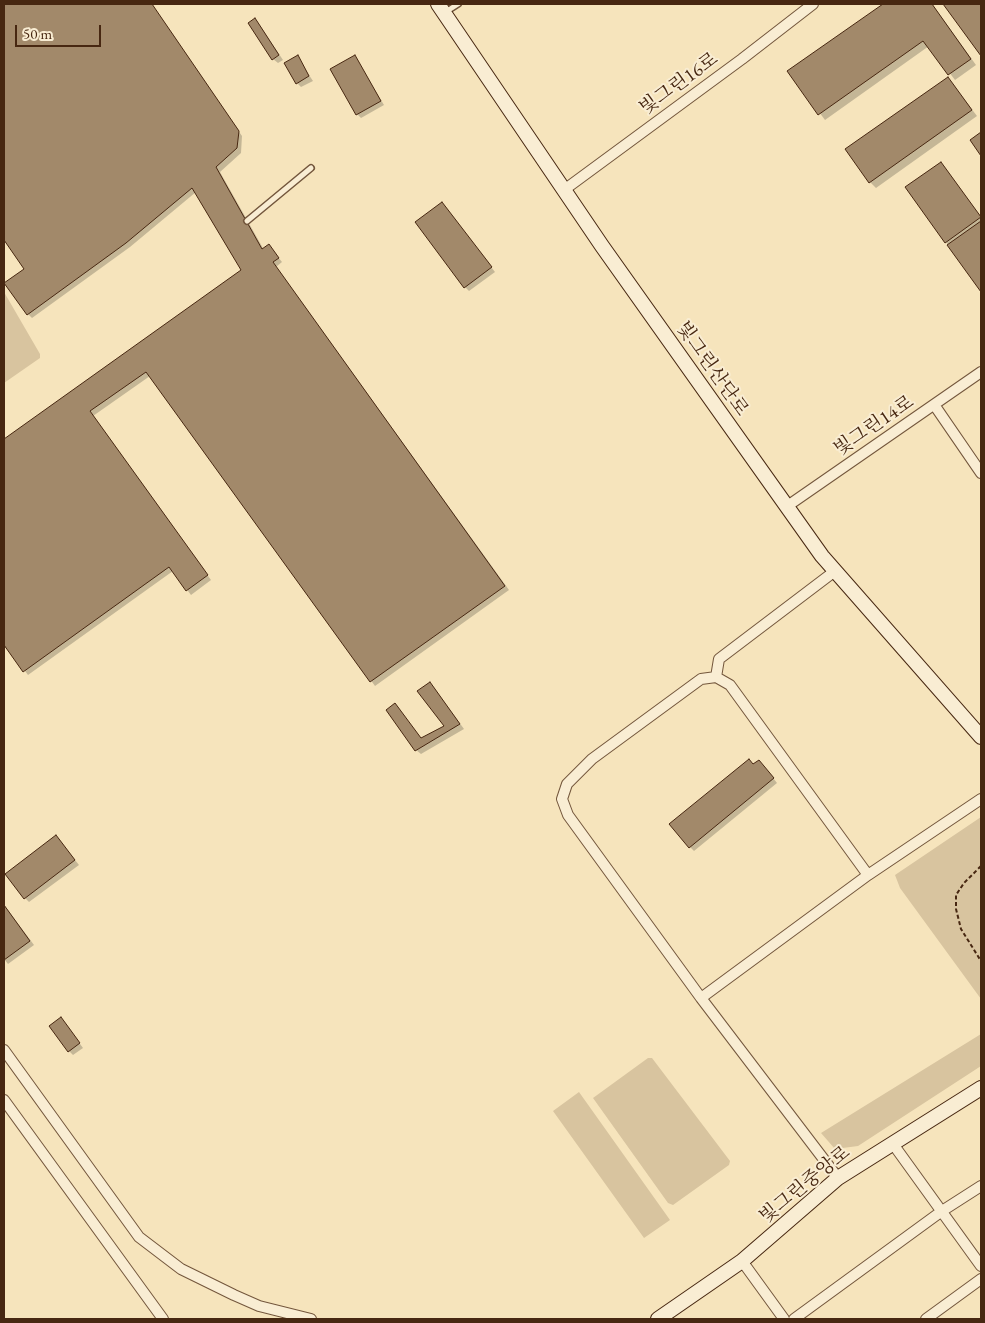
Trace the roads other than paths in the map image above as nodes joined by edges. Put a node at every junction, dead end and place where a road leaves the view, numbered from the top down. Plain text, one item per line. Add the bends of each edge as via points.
1 (458, 4) edge
2 (813, 4) edge
3 (441, 9) edge
4 (311, 168) dead end
5 (564, 190) junction
6 (246, 221) dead end
7 (981, 372) edge
8 (935, 406) junction
9 (981, 472) edge
10 (786, 507) junction
11 (835, 570) junction
12 (716, 677) junction
13 (981, 737) edge
14 (981, 799) edge
15 (868, 875) junction
16 (701, 998) junction
17 (4, 1050) edge
18 (981, 1088) edge
19 (4, 1100) edge
20 (893, 1144) junction
21 (838, 1178) junction
22 (981, 1186) edge
23 (942, 1212) junction
24 (742, 1261) junction
25 (981, 1266) edge
26 (981, 1279) edge
27 (163, 1319) edge
28 (310, 1319) edge
29 (658, 1319) edge
30 (784, 1319) edge
31 (794, 1319) edge
32 (926, 1319) edge

1 - 3 lane
2 - 5 street, 빛그린16로
3 - 5 street, 빛그린산단로
4 - 6 lane
5 - 10 street, 빛그린산단로
7 - 8 street, 빛그린14로
8 - 9 street
8 - 10 street, 빛그린14로
10 - 11 street, 빛그린산단로
11 - 12 street via 719,659
11 - 13 street, 빛그린산단로
12 - 15 street via 730,685
12 - 16 street via 701,679 592,759 567,784 562,799 568,815
14 - 15 street
15 - 16 street
16 - 21 street
17 - 28 street via 139,1237 181,1269 234,1295 259,1306
18 - 20 street, 빛그린중앙로
19 - 27 street
20 - 21 street, 빛그린중앙로
20 - 23 street
21 - 24 street, 빛그린중앙로
22 - 23 street
23 - 25 street
23 - 31 street
24 - 29 street, 빛그린중앙로
24 - 30 street
26 - 32 street

